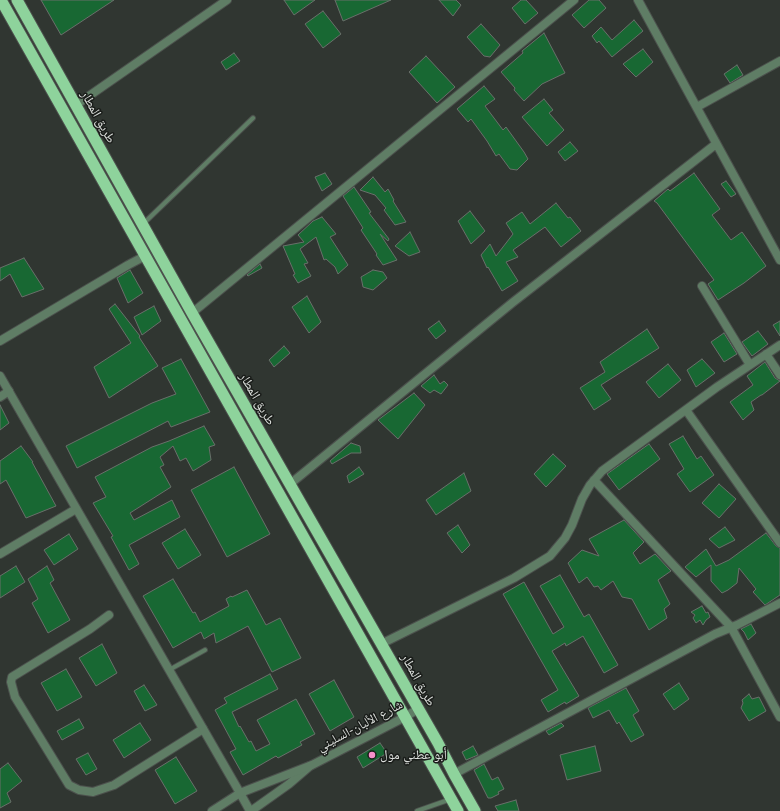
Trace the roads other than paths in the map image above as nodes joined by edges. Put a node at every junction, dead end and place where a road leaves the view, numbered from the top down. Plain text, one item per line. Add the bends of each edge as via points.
1 (1, 0) edge
2 (17, 0) edge
3 (227, 0) edge
4 (574, 0) edge
5 (638, 0) edge
6 (780, 61) edge
7 (76, 105) junction
8 (697, 107) junction
9 (253, 118) dead end
10 (716, 144) junction
11 (114, 174) junction
12 (103, 181) junction
13 (143, 224) junction
14 (145, 256) junction
15 (780, 260) edge
16 (702, 286) dead end
17 (192, 313) junction
18 (0, 341) edge
19 (780, 345) edge
20 (766, 354) junction
21 (750, 365) junction
22 (780, 375) edge
23 (0, 376) edge
24 (9, 391) junction
25 (0, 397) edge
26 (686, 410) junction
27 (594, 480) junction
28 (290, 484) junction
29 (76, 509) junction
30 (780, 543) edge
31 (0, 554) edge
32 (780, 603) edge
33 (109, 615) dead end
34 (731, 627) junction
35 (382, 644) junction
36 (206, 650) dead end
37 (169, 670) junction
38 (418, 709) junction
39 (405, 717) junction
40 (780, 717) edge
41 (203, 729) junction
42 (312, 765) junction
43 (454, 774) junction
44 (240, 794) junction
45 (451, 799) junction
46 (212, 811) edge
47 (251, 811) edge
48 (417, 811) edge
49 (458, 811) edge
50 (475, 811) edge

1 - 12 highway, طريق المطار
2 - 7 highway, طريق المطار
3 - 7 street
4 - 17 street
5 - 8 street
6 - 8 street
7 - 11 highway, طريق المطار
8 - 10 street
9 - 13 lane
10 - 15 street
10 - 28 street via 512,303
11 - 12 highway
11 - 13 highway, طريق المطار
12 - 14 highway, طريق المطار
13 - 17 highway, طريق المطار
14 - 18 street
14 - 39 highway, طريق المطار
16 - 21 street
17 - 28 highway, طريق المطار
19 - 20 street
20 - 21 street
20 - 22 street
21 - 26 street
23 - 24 street
24 - 25 street
24 - 29 street
26 - 27 street via 602,471
26 - 30 street
27 - 34 street
27 - 35 street via 582,499 565,538 550,556 514,578
28 - 35 highway, طريق المطار
29 - 31 street
29 - 37 street
32 - 34 street
33 - 41 street via 90,630 12,677 15,696 69,785 93,792 114,785
34 - 40 street
34 - 43 street
35 - 38 highway, طريق المطار
36 - 37 lane
37 - 41 street
38 - 39 street, شارع الألبان-السليني
38 - 43 highway, طريق المطار
39 - 42 street, شارع الألبان-السليني
39 - 45 highway, طريق المطار
41 - 44 street
42 - 44 street, شارع الألبان-السليني
42 - 47 street, شارع الألبان-السليني
43 - 50 highway, طريق المطار
44 - 46 street, شارع الألبان-السليني
44 - 47 street
45 - 48 lane
45 - 49 highway, طريق المطار

